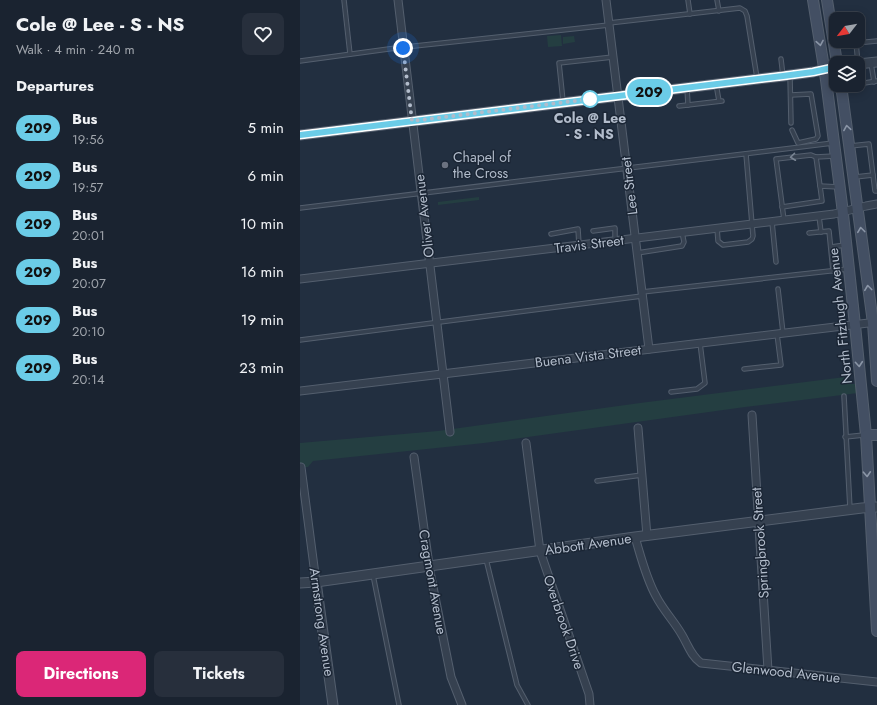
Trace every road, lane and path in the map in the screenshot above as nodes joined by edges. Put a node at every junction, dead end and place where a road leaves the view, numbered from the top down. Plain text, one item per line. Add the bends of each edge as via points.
1 (344, 0) edge
2 (398, 0) edge
3 (606, 0) edge
4 (688, 0) edge
5 (717, 0) edge
6 (813, 0) edge
7 (827, 0) edge
8 (719, 11) junction
9 (690, 14) junction
10 (609, 24) junction
11 (877, 41) edge
12 (403, 48) junction
13 (350, 54) junction
14 (836, 56) edge
15 (857, 56) edge
16 (613, 57) junction
17 (781, 59) dead end
18 (300, 61) edge
19 (874, 63) edge
20 (829, 69) edge
21 (824, 70) junction
22 (787, 76) junction
23 (757, 79) junction
24 (876, 81) edge
25 (865, 83) edge
26 (716, 84) junction
27 (687, 87) junction
28 (845, 92) edge
29 (792, 95) junction
30 (618, 96) junction
31 (564, 102) junction
32 (688, 105) junction
33 (679, 106) dead end
34 (412, 121) junction
35 (791, 123) dead end
36 (792, 130) dead end
37 (300, 135) edge
38 (834, 143) junction
39 (850, 146) junction
40 (746, 154) junction
41 (836, 156) junction
42 (816, 157) junction
43 (627, 169) junction
44 (873, 175) junction
45 (854, 178) junction
46 (820, 186) junction
47 (840, 187) junction
48 (877, 191) edge
49 (421, 194) junction
50 (877, 204) edge
51 (782, 207) junction
52 (300, 208) edge
53 (858, 208) junction
54 (843, 212) junction
55 (819, 216) junction
56 (784, 220) junction
57 (772, 222) junction
58 (751, 224) junction
59 (717, 228) junction
60 (593, 231) dead end
61 (682, 232) junction
62 (821, 232) junction
63 (809, 233) dead end
64 (551, 234) dead end
65 (635, 238) junction
66 (615, 240) junction
67 (579, 245) junction
68 (847, 245) junction
69 (831, 247) junction
70 (637, 253) junction
71 (776, 262) dead end
72 (429, 263) junction
73 (849, 269) junction
74 (834, 271) junction
75 (300, 279) edge
76 (778, 289) dead end
77 (642, 294) junction
78 (436, 321) junction
79 (875, 322) edge
80 (855, 325) junction
81 (780, 334) junction
82 (300, 340) edge
83 (700, 343) junction
84 (649, 349) junction
85 (744, 369) dead end
86 (443, 374) junction
87 (877, 381) edge
88 (300, 391) edge
89 (671, 392) dead end
90 (844, 396) dead end
91 (752, 415) dead end
92 (638, 428) dead end
93 (450, 432) dead end
94 (866, 435) junction
95 (877, 435) edge
96 (845, 437) junction
97 (526, 444) dead end
98 (414, 457) dead end
99 (301, 467) dead end
100 (642, 475) junction
101 (597, 481) dead end
102 (302, 487) edge
103 (873, 507) edge
104 (850, 509) junction
105 (758, 522) junction
106 (647, 536) junction
107 (635, 537) junction
108 (540, 551) junction
109 (486, 558) junction
110 (429, 566) junction
111 (372, 574) junction
112 (316, 582) junction
113 (300, 583) edge
114 (876, 592) edge
115 (877, 631) edge
116 (768, 670) junction
117 (877, 682) edge
118 (333, 705) edge
119 (399, 705) edge
120 (462, 705) edge
121 (528, 705) edge
122 (590, 705) edge

1 - 13 lane
2 - 12 street, Oliver Avenue
3 - 10 street, Lee Street
4 - 9 lane
5 - 8 lane
6 -> 21 main road, North Fitzhugh Avenue
7 - 14 main road
8 - 9 lane
8 - 23 lane via 740,8 746,13
9 - 10 lane
10 - 12 lane
10 - 16 street, Lee Street
11 - 15 lane via 856,43
12 - 13 lane
12 - 34 street, Oliver Avenue
13 - 18 lane
16 - 30 street, Lee Street
16 - 31 lane via 559,63
17 - 22 lane
19 - 24 lane
20 - 21 street
21 - 22 street
21 - 38 main road, North Fitzhugh Avenue
22 - 23 street
22 - 29 lane
23 - 26 street
24 - 25 lane
26 - 27 street
26 - 32 lane via 721,101
27 - 30 street
27 - 32 lane
39 -> 28 main road
29 - 35 lane
29 - 36 lane via 811,94 818,136 816,139 798,143
30 - 31 street
30 - 43 street, Lee Street
31 - 34 street
32 - 33 lane
34 - 37 street
34 - 49 street, Oliver Avenue
38 - 40 lane
38 - 41 main road, North Fitzhugh Avenue
39 - 44 lane via 869,144
39 - 45 main road
40 - 43 lane
40 - 58 lane
41 - 42 lane
41 - 47 main road, North Fitzhugh Avenue
42 - 46 lane
42 -> 51 lane via 811,155 776,159
43 - 49 lane
43 - 65 street, Lee Street
44 - 45 lane
44 - 48 lane via 875,192
45 - 53 main road
46 - 47 lane
46 - 51 lane via 822,201
47 - 54 main road, North Fitzhugh Avenue
49 - 52 lane
49 - 72 street, Oliver Avenue
50 - 53 street, Travis Street
51 - 56 lane
53 - 54 street, Travis Street
79 -> 53 main road
54 - 55 street, Travis Street
54 - 68 main road, North Fitzhugh Avenue
55 - 56 street, Travis Street
55 - 62 lane
56 - 57 street, Travis Street
57 - 58 street, Travis Street
57 - 71 lane
58 - 59 street, Travis Street
58 - 59 lane via 753,236 748,242 722,244 718,241
59 - 61 street, Travis Street
60 - 66 lane via 615,228
61 - 65 street, Travis Street
61 - 70 lane via 682,246
62 - 63 lane
62 - 69 lane via 829,231
64 - 67 lane via 578,229
65 - 66 street, Travis Street
65 - 70 street, Lee Street
66 - 67 street, Travis Street
67 - 72 street, Travis Street
68 - 69 lane
68 - 73 main road, North Fitzhugh Avenue
69 - 74 lane
70 - 77 street, Lee Street
72 - 75 street, Travis Street
72 - 78 street, Oliver Avenue
73 - 74 lane
73 - 80 main road, North Fitzhugh Avenue
74 - 77 lane
76 - 81 lane
77 - 78 lane
77 - 84 street, Lee Street
78 - 82 lane
78 - 86 street, Oliver Avenue
79 - 80 street, Buena Vista Street
79 - 87 main road
80 - 81 street, Buena Vista Street
80 -> 94 main road, North Fitzhugh Avenue
81 - 83 street, Buena Vista Street
81 - 85 lane via 781,365
83 - 84 street, Buena Vista Street
83 - 89 lane via 705,383 697,389
84 - 86 street, Buena Vista Street
86 - 88 street, Buena Vista Street
86 - 93 street, Oliver Avenue
90 - 96 lane
91 - 105 street, Springbrook Street
92 - 100 street
94 - 95 main road
94 - 96 lane
94 -> 103 main road, North Fitzhugh Avenue
96 - 104 lane
97 - 108 street, Overbrook Drive
98 - 110 street, Cragmont Avenue
99 - 102 street, Armstrong Avenue
100 - 101 lane
100 - 106 street
102 - 112 street, Armstrong Avenue
103 - 104 street, Abbott Avenue
103 - 114 main road, North Fitzhugh Avenue
104 - 105 street, Abbott Avenue
105 - 106 street, Abbott Avenue
105 - 116 street, Springbrook Street
106 - 107 street, Abbott Avenue
107 - 108 street, Abbott Avenue
107 - 116 street, Glenwood Avenue via 647,578 656,597 696,660 701,663
108 - 109 street, Abbott Avenue
108 - 122 street, Overbrook Drive via 589,694
109 - 110 street, Abbott Avenue
109 - 121 lane via 517,685
110 - 111 street, Abbott Avenue
110 - 120 street, Cragmont Avenue via 451,677
111 - 112 street, Abbott Avenue
111 - 119 lane
112 - 113 street, Abbott Avenue
112 - 118 street, Armstrong Avenue
114 - 115 main road, North Fitzhugh Avenue
116 - 117 street, Glenwood Avenue

